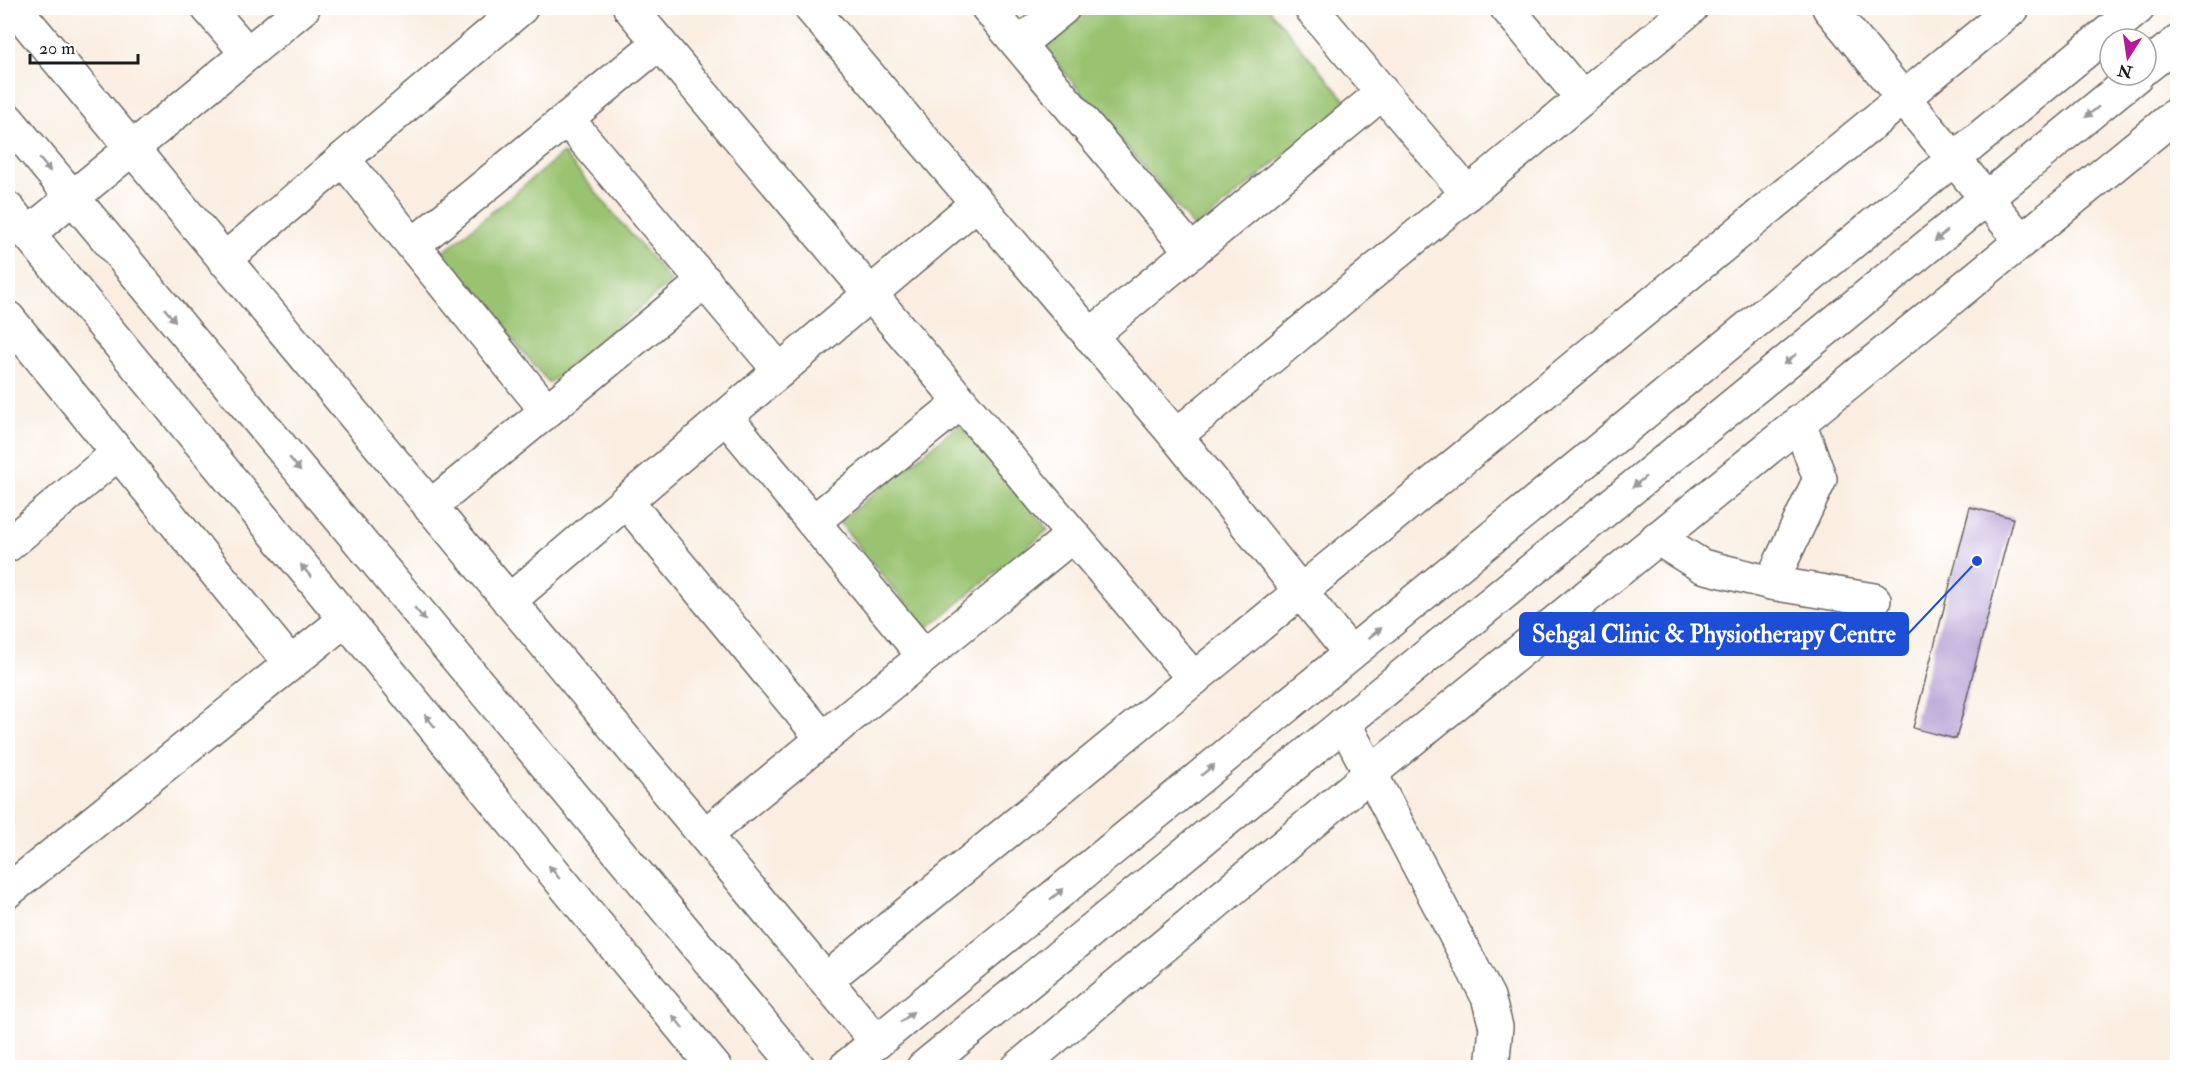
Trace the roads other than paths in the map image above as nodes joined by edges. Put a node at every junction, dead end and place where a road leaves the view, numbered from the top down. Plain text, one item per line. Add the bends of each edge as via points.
1 (15, 8) edge
2 (208, 8) edge
3 (303, 8) edge
4 (521, 8) edge
5 (630, 8) edge
6 (812, 8) edge
7 (988, 8) edge
8 (1063, 8) edge
9 (1311, 8) edge
10 (1507, 8) edge
11 (1691, 8) edge
12 (1828, 8) edge
13 (2013, 8) edge
14 (2138, 8) edge
15 (2178, 42) edge
16 (659, 43) junction
17 (1018, 44) junction
18 (247, 53) junction
19 (2158, 58) edge
20 (2122, 87) edge
21 (1382, 93) junction
22 (1582, 98) junction
23 (1903, 98) junction
24 (2178, 113) edge
25 (567, 119) junction
26 (8, 120) edge
27 (131, 149) junction
28 (343, 159) junction
29 (1954, 159) junction
30 (1467, 194) junction
31 (72, 198) junction
32 (1986, 198) junction
33 (977, 203) junction
34 (8, 208) edge
35 (28, 234) junction
36 (2020, 239) junction
37 (413, 245) junction
38 (1192, 252) junction
39 (224, 260) junction
40 (705, 282) junction
41 (870, 294) junction
42 (8, 318) edge
43 (1090, 336) junction
44 (780, 371) junction
45 (961, 402) junction
46 (547, 411) junction
47 (726, 417) junction
48 (1798, 422) junction
49 (1176, 436) junction
50 (118, 453) junction
51 (626, 501) junction
52 (430, 507) junction
53 (813, 522) junction
54 (1073, 534) junction
55 (1658, 538) junction
56 (8, 544) edge
57 (1771, 583) junction
58 (1301, 592) junction
59 (1874, 600) dead end
60 (509, 601) junction
61 (346, 619) junction
62 (1350, 653) junction
63 (924, 656) junction
64 (290, 663) junction
65 (1194, 679) junction
66 (1344, 723) junction
67 (823, 739) junction
68 (1371, 773) junction
69 (705, 835) junction
70 (8, 891) edge
71 (826, 980) junction
72 (877, 1042) junction
73 (715, 1068) edge
74 (799, 1068) edge
75 (845, 1068) edge
76 (923, 1068) edge
77 (1018, 1068) edge
78 (1492, 1068) edge

1 - 27 street
2 - 18 street
3 - 18 street
4 - 28 street
5 - 16 street
6 - 33 street
7 - 17 street
8 - 17 street
9 - 21 street
10 - 22 street
11 - 22 street
12 - 23 street
13 - 23 street
14 - 29 street
15 - 19 street
16 - 25 street
16 - 41 street
17 - 38 street
18 - 27 street
20 -> 32 street
21 - 30 street
21 - 38 street
22 - 30 street
23 - 29 street
23 - 58 street
24 - 36 street
25 - 37 street
25 - 40 street
26 -> 31 street
27 - 31 street
27 - 39 street
28 - 37 street
28 - 39 street
29 - 32 street
62 -> 29 street
30 - 49 street
31 - 35 street
31 -> 74 street
32 - 36 street
32 -> 66 street
33 - 41 street
33 - 43 street
34 - 35 street
61 -> 35 street
36 - 48 street
37 - 46 street
38 - 43 street
39 - 52 street
40 - 44 street
40 - 46 street
41 - 44 street
41 - 45 street
42 - 50 street
43 - 49 street
44 - 47 street
45 - 53 street
45 - 54 street
46 - 52 street
47 - 51 street
47 - 53 street
48 - 55 street
48 - 57 street via 1820,478
49 - 58 street
50 - 56 street
50 - 64 street
51 - 60 street
51 - 67 street
52 - 60 street
53 - 63 street
54 - 63 street
54 - 65 street
55 - 57 street via 1702,566
55 - 68 street
57 - 59 street
58 - 62 street
58 - 65 street
60 - 69 street
61 - 64 street
73 -> 61 street
72 -> 62 street
63 - 67 street
64 - 70 street
65 - 71 street
66 - 68 street
66 - 76 street
67 - 69 street
68 - 77 street
68 - 78 street via 1488,997 1496,1027
69 - 71 street
71 - 72 street
72 - 75 street

